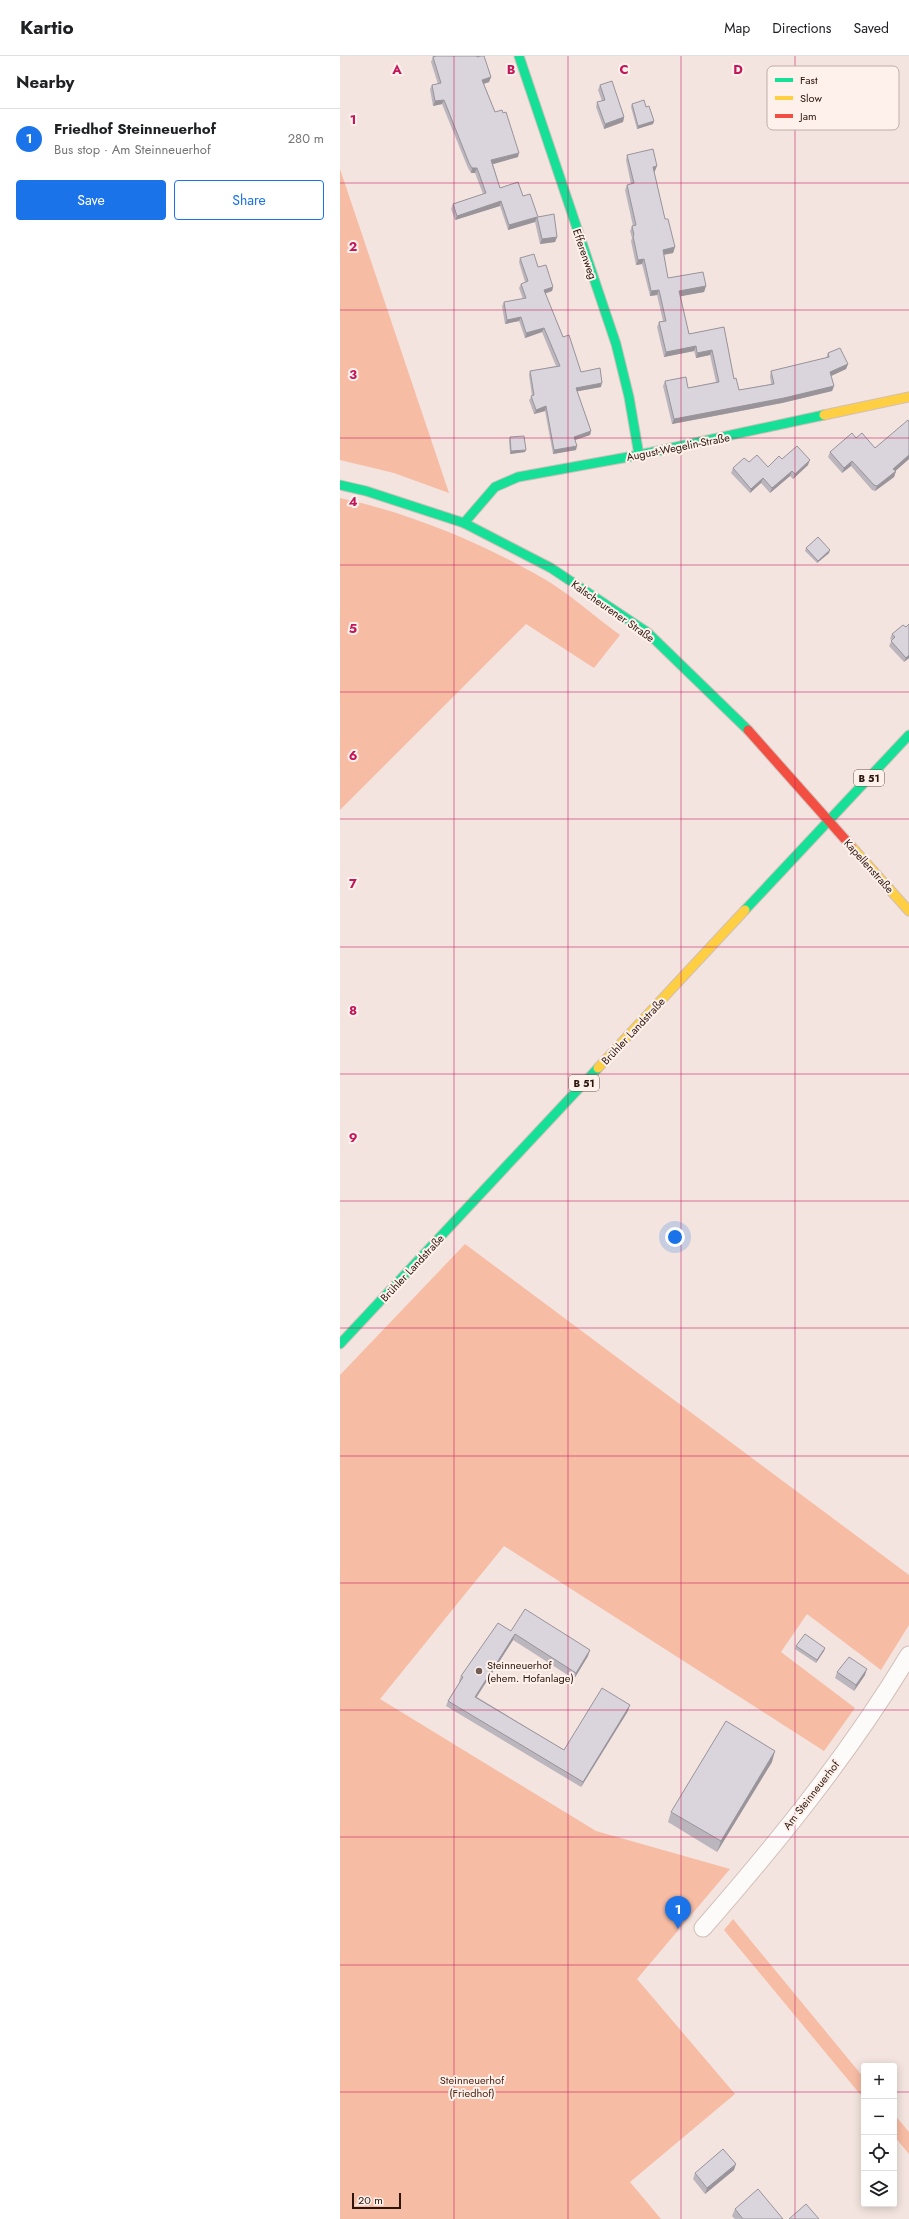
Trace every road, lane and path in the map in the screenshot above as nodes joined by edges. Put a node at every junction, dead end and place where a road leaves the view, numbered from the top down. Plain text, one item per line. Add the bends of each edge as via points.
1 (519, 56) edge
2 (909, 397) edge
3 (639, 455) junction
4 (340, 485) edge
5 (464, 523) junction
6 (909, 735) edge
7 (828, 822) junction
8 (909, 911) edge
9 (340, 1344) edge
10 (909, 1655) edge
11 (703, 1928) dead end

1 - 3 main road, Efferenweg via 616,344 629,396
2 - 3 main road, August-Wegelin-Straße
3 - 5 main road, August-Wegelin-Straße via 518,477 495,487
4 - 5 main road, Kalscheurener Straße
5 - 7 main road, Kalscheurener Straße via 551,568 647,632 741,722
6 - 7 main road, Brühler Landstraße / B 51
7 - 8 main road, Kapellenstraße
7 - 9 main road, Brühler Landstraße / B 51
10 - 11 street, Am Steinneuerhof via 880,1703 828,1776

